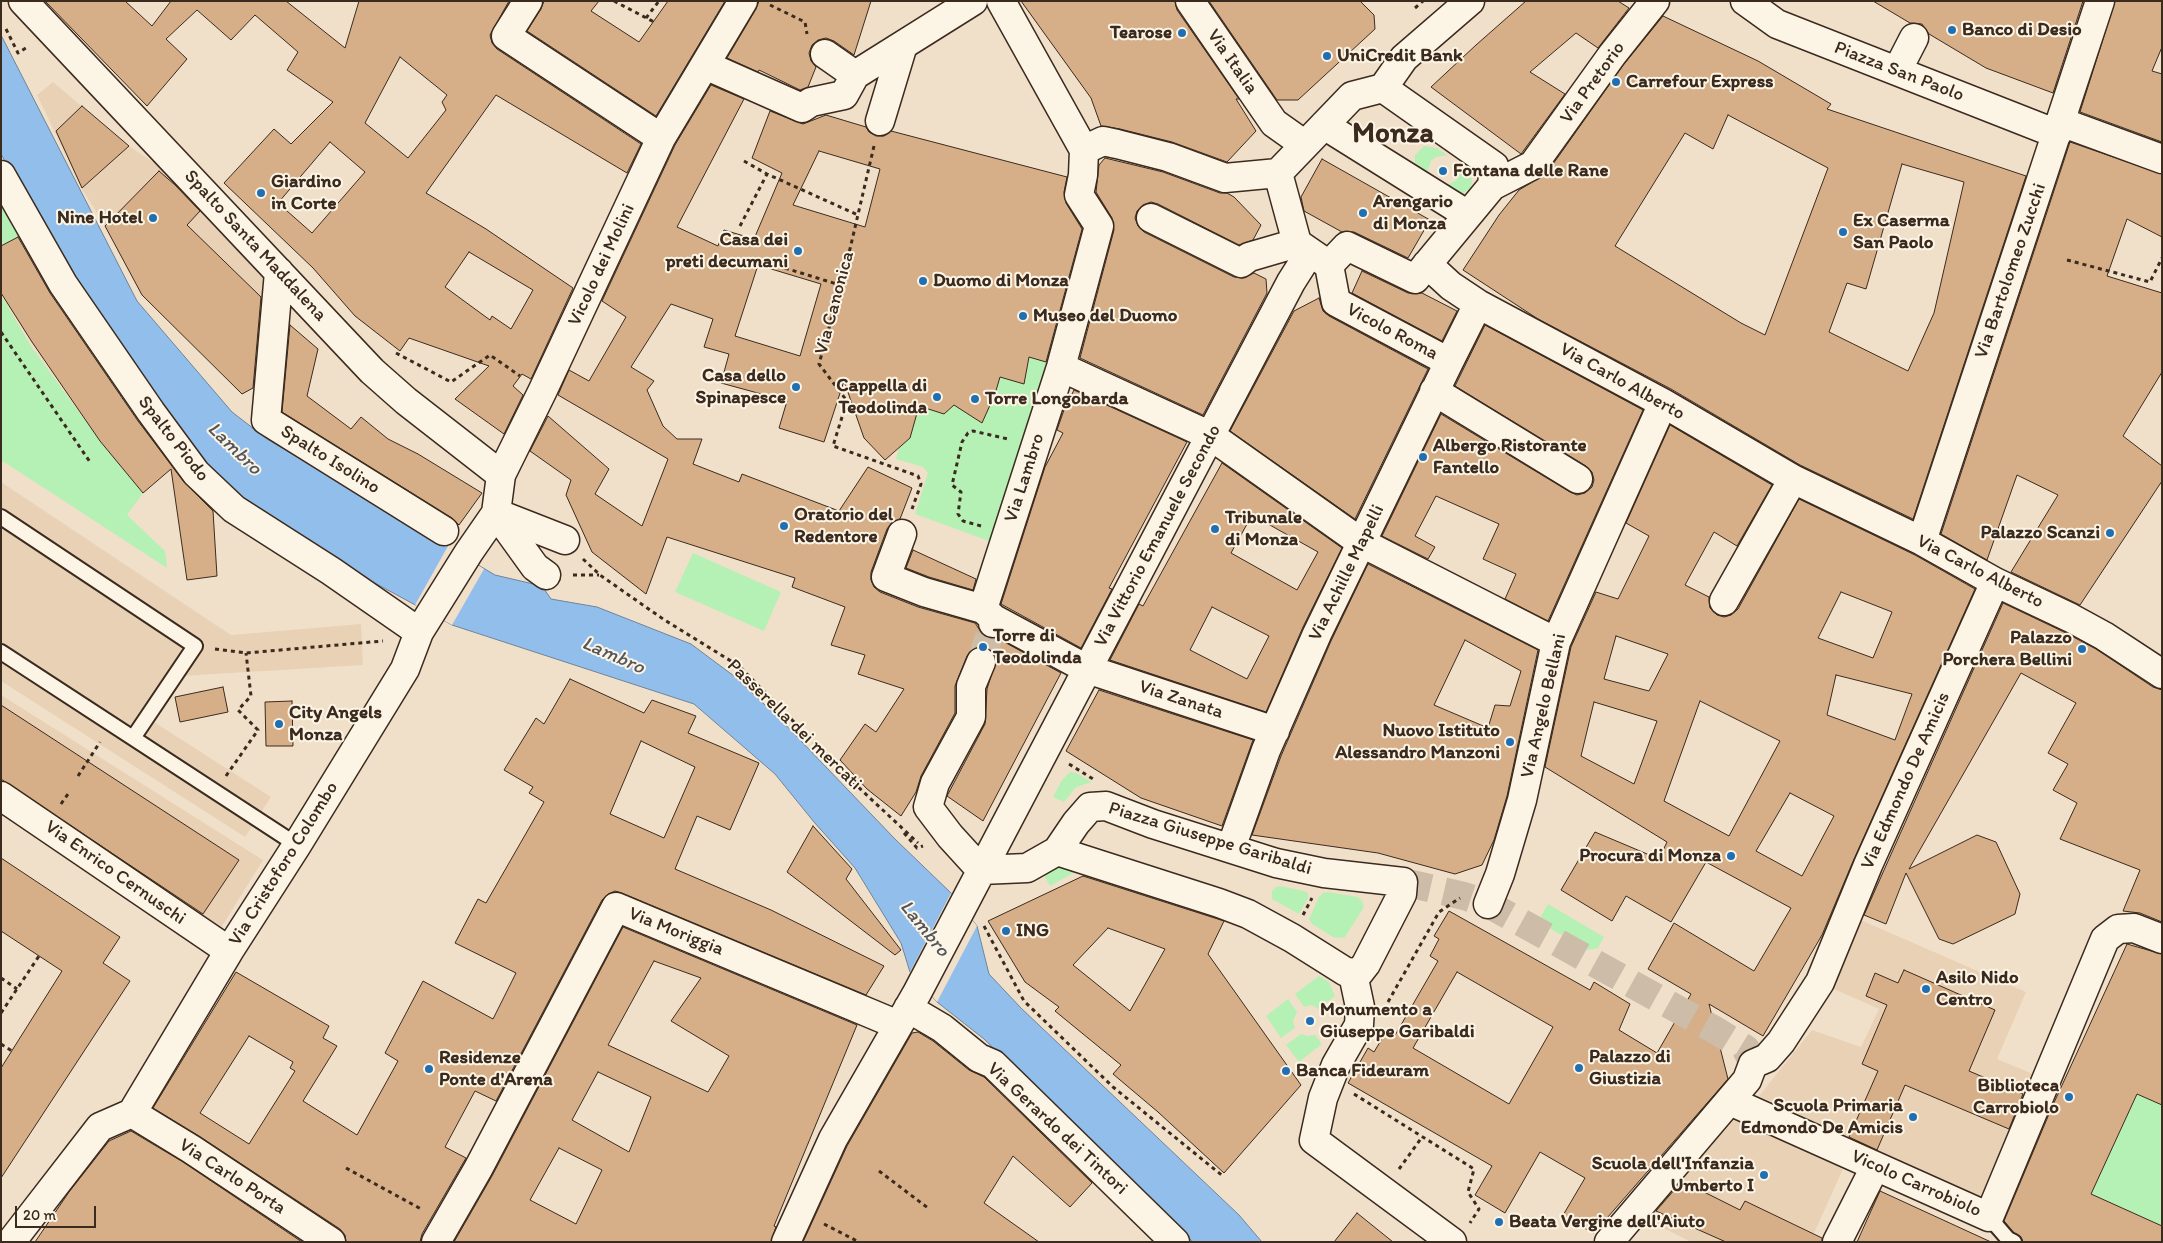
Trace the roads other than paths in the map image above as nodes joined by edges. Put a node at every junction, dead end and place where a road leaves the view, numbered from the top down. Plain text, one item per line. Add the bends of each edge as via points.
1 (23, 1) edge
2 (528, 1) edge
3 (743, 1) edge
4 (973, 1) edge
5 (1001, 1) edge
6 (1190, 1) edge
7 (1470, 1) edge
8 (1746, 1) edge
9 (2100, 1) edge
10 (1654, 2) edge
11 (1914, 38) dead end
12 (903, 45) junction
13 (824, 54) road end
14 (705, 65) junction
15 (1897, 71) junction
16 (855, 75) junction
17 (1383, 88) junction
18 (880, 121) road end
19 (1324, 125) junction
20 (2059, 128) junction
21 (661, 138) junction
22 (1305, 145) junction
23 (1090, 156) junction
24 (2162, 159) edge
25 (1278, 173) junction
26 (1, 175) edge
27 (1492, 186) junction
28 (1468, 215) junction
29 (1151, 218) dead end
30 (1312, 254) junction
31 (1427, 264) junction
32 (279, 272) junction
33 (1478, 304) junction
34 (1449, 362) junction
35 (1061, 367) junction
36 (1434, 391) junction
37 (1663, 403) junction
38 (1211, 436) junction
39 (501, 475) junction
40 (1578, 479) dead end
41 (1793, 479) junction
42 (496, 513) junction
43 (1, 517) edge
44 (444, 531) dead end
45 (902, 534) road end
46 (565, 540) road end
47 (1922, 541) junction
48 (1362, 544) junction
49 (540, 571) dead end
50 (1995, 582) junction
51 (1724, 601) dead end
52 (989, 621) junction
53 (425, 623) junction
54 (1556, 642) junction
55 (1, 652) edge
56 (981, 662) tunnel mouth
57 (1087, 669) junction
58 (2162, 674) edge
59 (1275, 731) junction
60 (133, 738) junction
61 (1, 796) edge
62 (297, 846) junction
63 (1231, 848) junction
64 (1057, 851) junction
65 (981, 870) junction
66 (1476, 900) road end
67 (2162, 939) edge
68 (229, 951) junction
69 (1352, 974) junction
70 (908, 1008) junction
71 (1730, 1101) junction
72 (132, 1113) junction
73 (1875, 1166) junction
74 (1990, 1216) junction
75 (442, 1232) edge
76 (1460, 1234) edge
77 (11, 1242) edge
78 (331, 1242) edge
79 (786, 1242) edge
80 (1175, 1242) edge
81 (1608, 1242) edge
82 (1836, 1242) edge
83 (2014, 1242) edge

1 - 32 street, Spalto Santa Maddalena
2 - 21 street via 506,36
3 - 14 street, Vicolo dei Molini
4 - 12 street
5 - 23 street
6 - 22 street, Via Italia via 1274,122
7 - 17 street via 1404,58
8 - 15 street, Piazza San Paolo via 1777,24
9 - 20 street, Via Bartolomeo Zucchi
10 - 27 street, Via Pretorio via 1534,165
11 - 15 street
12 - 16 street
12 - 18 street
13 - 16 street
14 - 16 street via 802,108 811,102 844,95
14 - 21 street, Vicolo dei Molini
15 - 20 street, Piazza San Paolo
17 - 19 street via 1352,96
17 - 27 street via 1494,166
19 - 22 street
19 - 28 street
20 - 24 street, Piazza San Paolo
20 - 47 street, Via Bartolomeo Zucchi
21 - 39 street, Vicolo dei Molini
22 - 25 street
23 - 25 street via 1168,157 1225,178
23 - 35 street, Via Lambro via 1079,195 1099,226
25 - 30 street
26 - 53 street, Spalto Piodo via 63,284 150,412 196,473 234,509 331,572
27 - 28 street
28 - 31 street
29 - 30 street via 1241,262 1249,257
30 - 31 street, Via Vittorio Emanuele Secondo via 1347,246 1415,279
30 - 34 street, Vicolo Roma via 1336,302
30 - 38 street, Via Vittorio Emanuele Secondo via 1291,282
31 - 33 street, Via Carlo Alberto
32 - 39 street, Spalto Santa Maddalena via 372,371
32 - 44 street, Spalto Isolino via 266,420
33 - 34 street, Via Achille Mapelli
33 - 37 street, Via Carlo Alberto
34 - 36 street, Via Achille Mapelli
35 - 38 street
35 - 52 street, Via Lambro via 1036,446
36 - 40 street
36 - 48 street, Via Achille Mapelli
37 - 41 street, Via Carlo Alberto
37 - 54 street, Via Angelo Bellani
38 - 48 street
38 - 57 street, Via Vittorio Emanuele Secondo
39 - 42 street, Vicolo dei Molini
41 - 47 street, Via Carlo Alberto
41 - 51 street
42 - 46 street
42 - 49 street
42 - 53 street, Via Cristoforo Colombo
43 - 60 lane via 195,646
45 - 52 street via 886,577
47 - 50 street, Via Carlo Alberto
48 - 54 street
48 - 59 street, Via Achille Mapelli
50 - 58 street, Via Carlo Alberto via 2104,636
50 - 71 street, Via Edmondo De Amicis via 1868,865 1820,982 1781,1042 1767,1058 1754,1064 1747,1080
52 - 57 street, Via Zanata
53 - 62 street, Via Cristoforo Colombo via 405,669
54 - 66 street, Via Angelo Bellani via 1522,800 1500,874
55 - 60 lane
56 - 65 street via 971,686 971,717 935,783 928,807
57 - 59 street, Via Zanata
57 - 65 street, Via Vittorio Emanuele Secondo
59 - 63 street, Via Achille Mapelli
60 - 62 lane
61 - 68 street, Via Enrico Cernuschi
62 - 68 street, Via Cristoforo Colombo
63 - 64 street, Piazza Giuseppe Garibaldi via 1106,806 1090,807
63 - 69 street, Piazza Giuseppe Garibaldi via 1276,863 1324,873 1403,882 1402,894 1366,964 1359,973
64 - 65 street, Piazza Giuseppe Garibaldi via 1027,868
64 - 69 street via 1248,914
65 - 70 street, Via Vittorio Emanuele Secondo
67 - 74 street, Vicolo Carrobiolo via 2134,928 2118,930 2105,939
68 - 72 street, Via Cristoforo Colombo
69 - 76 street via 1360,1007 1359,1025 1336,1065 1314,1140 1383,1191
70 - 75 street, Via Moriggia via 616,907
70 - 79 street via 820,1166
70 - 80 street, Via Gerardo dei Tintori via 993,1064
71 - 73 street, Vicolo Carrobiolo
71 - 81 street
72 - 77 street via 100,1127
72 - 78 street, Via Carlo Porta
73 - 74 street, Vicolo Carrobiolo
73 - 82 street
74 - 83 lane

